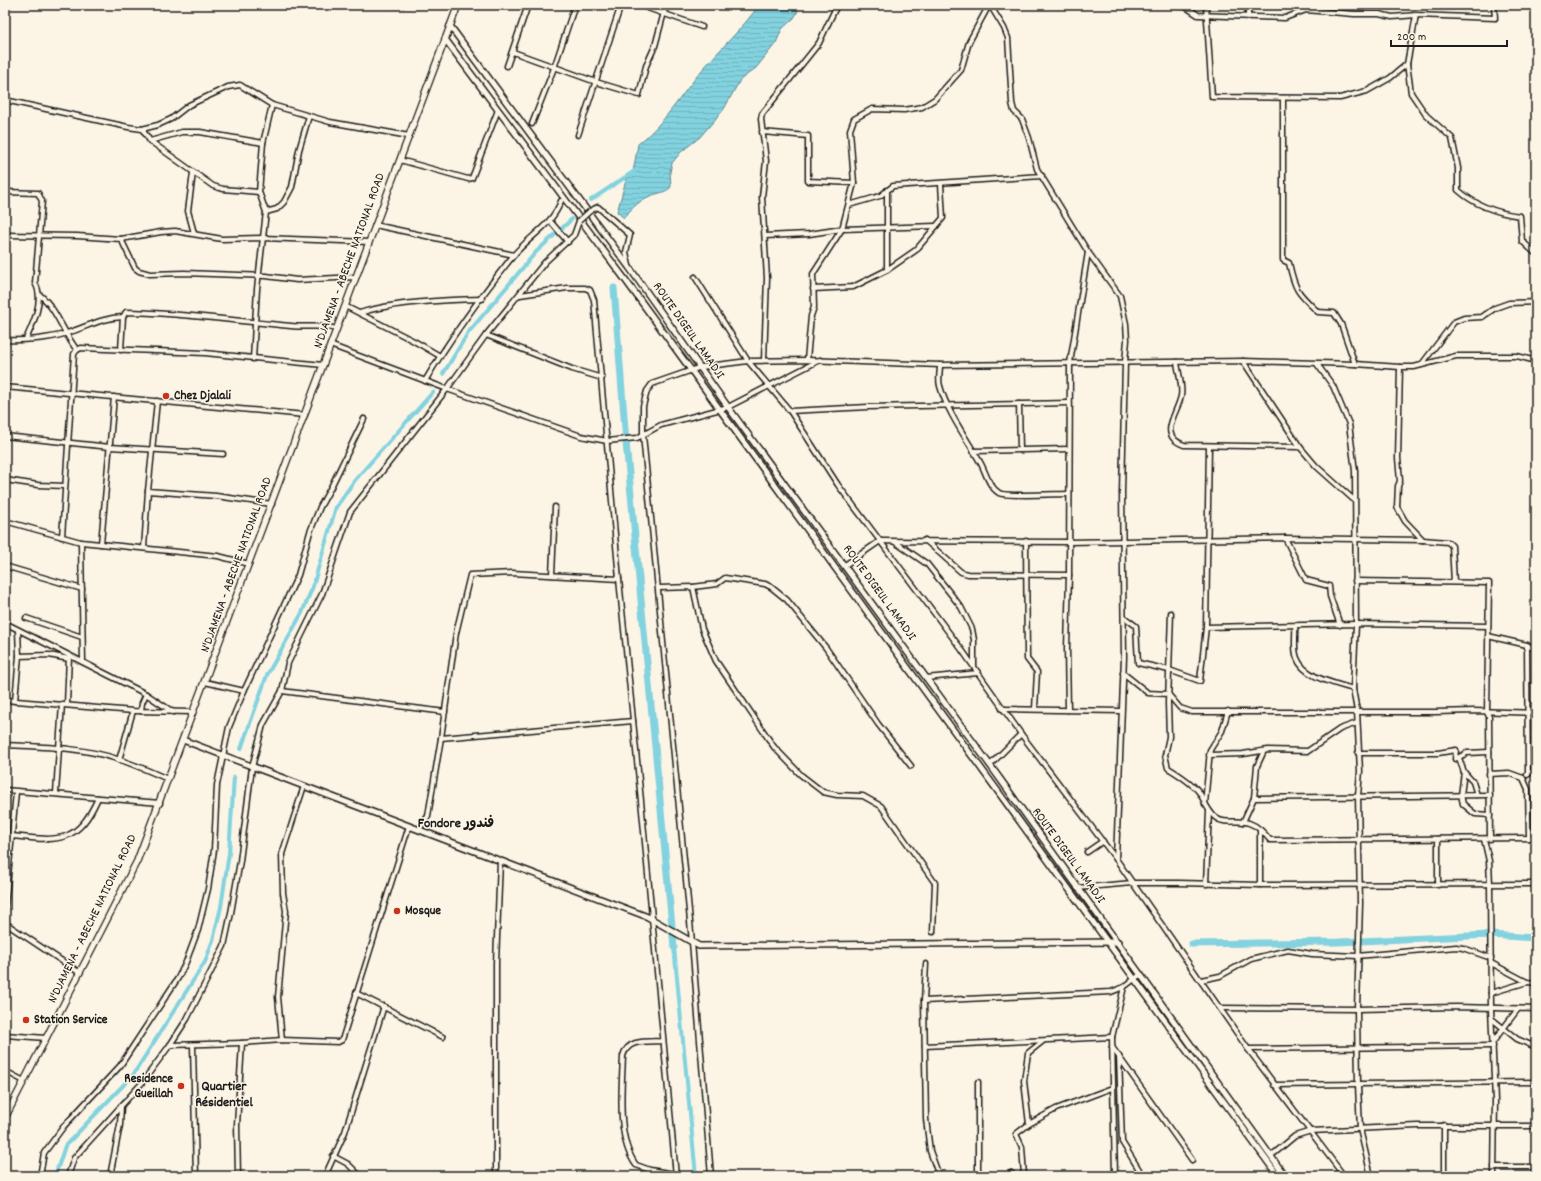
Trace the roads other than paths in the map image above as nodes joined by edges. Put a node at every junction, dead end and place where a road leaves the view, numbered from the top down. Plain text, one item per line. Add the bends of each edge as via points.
1 (458, 5) edge
2 (528, 5) edge
3 (575, 5) edge
4 (621, 5) edge
5 (639, 5) edge
6 (666, 5) edge
7 (837, 5) edge
8 (990, 5) edge
9 (1183, 5) edge
10 (1206, 5) edge
11 (1248, 5) edge
12 (1494, 5) edge
13 (664, 14) junction
14 (1206, 15) junction
15 (1416, 15) junction
16 (1248, 17) junction
17 (450, 26) junction
18 (702, 27) dead end
19 (445, 39) junction
20 (512, 52) junction
21 (1407, 64) junction
22 (507, 66) dead end
23 (554, 68) junction
24 (596, 82) junction
25 (1284, 98) junction
26 (5, 100) edge
27 (272, 105) junction
28 (498, 110) junction
29 (309, 116) junction
30 (532, 124) dead end
31 (142, 129) junction
32 (762, 132) junction
33 (578, 135) dead end
34 (409, 136) junction
35 (150, 141) junction
36 (263, 143) junction
37 (400, 160) junction
38 (193, 173) junction
39 (1042, 176) junction
40 (854, 183) junction
41 (941, 184) junction
42 (887, 190) junction
43 (5, 192) edge
44 (259, 192) junction
45 (561, 202) dead end
46 (849, 205) junction
47 (266, 212) junction
48 (550, 222) junction
49 (375, 225) junction
50 (936, 226) junction
51 (888, 227) junction
52 (842, 229) junction
53 (194, 233) junction
54 (5, 235) edge
55 (38, 236) junction
56 (765, 236) junction
57 (263, 238) junction
58 (121, 239) junction
59 (369, 242) junction
60 (568, 242) junction
61 (1088, 252) junction
62 (1536, 254) edge
63 (514, 255) junction
64 (629, 266) junction
65 (887, 270) junction
66 (259, 276) junction
67 (695, 276) dead end
68 (356, 277) junction
69 (813, 289) junction
70 (40, 295) junction
71 (519, 295) junction
72 (482, 299) junction
73 (1536, 302) edge
74 (345, 306) junction
75 (360, 313) junction
76 (122, 317) junction
77 (256, 322) junction
78 (336, 329) junction
79 (66, 334) junction
80 (486, 335) junction
81 (26, 339) junction
82 (5, 340) edge
83 (330, 345) junction
84 (77, 350) junction
85 (121, 350) junction
86 (440, 356) junction
87 (253, 359) junction
88 (748, 360) junction
89 (764, 360) junction
90 (807, 360) junction
91 (820, 360) junction
92 (1243, 361) junction
93 (1536, 361) edge
94 (1125, 362) junction
95 (1177, 362) junction
96 (1070, 363) junction
97 (1317, 364) junction
98 (1354, 364) junction
99 (323, 365) junction
100 (940, 365) junction
101 (1422, 365) junction
102 (701, 367) junction
103 (1400, 367) junction
104 (691, 370) junction
105 (602, 378) junction
106 (425, 381) junction
107 (770, 386) junction
108 (5, 387) edge
109 (446, 389) junction
110 (71, 393) junction
111 (114, 397) junction
112 (157, 401) junction
113 (1070, 403) junction
114 (1019, 404) junction
115 (728, 406) junction
116 (949, 406) junction
117 (719, 409) junction
118 (790, 412) junction
119 (305, 415) junction
120 (364, 419) dead end
121 (643, 434) junction
122 (5, 436) edge
123 (68, 441) junction
124 (607, 441) junction
125 (110, 446) junction
126 (1208, 446) junction
127 (1300, 447) junction
128 (152, 449) junction
129 (1069, 449) junction
130 (1020, 450) junction
131 (973, 451) junction
132 (223, 454) dead end
133 (5, 480) edge
134 (66, 486) junction
135 (148, 491) junction
136 (1069, 494) junction
137 (1354, 500) junction
138 (272, 504) junction
139 (555, 507) dead end
140 (5, 521) edge
141 (62, 537) junction
142 (1286, 538) junction
143 (1354, 539) junction
144 (925, 540) junction
145 (1122, 540) junction
146 (1208, 540) junction
147 (1423, 540) junction
148 (880, 541) junction
149 (895, 541) junction
150 (1026, 541) junction
151 (81, 542) junction
152 (1069, 542) junction
153 (101, 544) junction
154 (144, 548) junction
155 (249, 564) junction
156 (845, 565) junction
157 (5, 566) edge
158 (552, 575) junction
159 (1026, 575) junction
160 (1070, 575) junction
161 (619, 579) junction
162 (1355, 581) junction
163 (1454, 582) junction
164 (693, 587) junction
165 (659, 588) junction
166 (82, 589) junction
167 (1171, 613) dead end
168 (26, 618) dead end
169 (1124, 618) junction
170 (5, 623) edge
171 (1356, 624) junction
172 (1340, 625) junction
173 (1295, 626) junction
174 (1488, 626) junction
175 (1206, 627) junction
176 (18, 630) junction
177 (82, 636) junction
178 (1488, 636) junction
179 (1527, 645) junction
180 (1536, 650) edge
181 (18, 656) junction
182 (69, 657) junction
183 (83, 662) junction
184 (974, 667) junction
185 (1169, 670) junction
186 (978, 673) junction
187 (1123, 673) junction
188 (926, 678) junction
189 (205, 682) junction
190 (1353, 689) junction
191 (244, 691) junction
192 (282, 691) junction
193 (146, 694) junction
194 (1168, 694) junction
195 (5, 700) edge
196 (15, 701) junction
197 (62, 704) junction
198 (67, 704) junction
199 (1002, 709) junction
200 (1035, 709) junction
201 (1068, 710) junction
202 (133, 711) junction
203 (141, 711) junction
204 (1121, 711) junction
205 (1228, 711) junction
206 (1357, 711) junction
207 (173, 712) junction
208 (193, 712) junction
209 (445, 712) junction
210 (1487, 712) junction
211 (1528, 713) junction
212 (1536, 713) edge
213 (633, 721) junction
214 (1357, 723) junction
215 (1021, 734) junction
216 (441, 738) junction
217 (183, 740) junction
218 (5, 745) edge
219 (59, 748) junction
220 (1264, 750) junction
221 (1489, 752) junction
222 (1358, 754) junction
223 (222, 755) junction
224 (1209, 755) junction
225 (1459, 758) junction
226 (119, 760) junction
227 (990, 765) junction
228 (911, 766) dead end
229 (252, 767) junction
230 (1536, 769) edge
231 (1464, 772) junction
232 (1489, 774) junction
233 (1528, 774) junction
234 (1523, 778) junction
235 (168, 779) junction
236 (304, 786) junction
237 (5, 790) edge
238 (16, 792) junction
239 (56, 793) junction
240 (1462, 795) junction
241 (1477, 795) junction
242 (1490, 795) junction
243 (1358, 796) junction
244 (98, 798) junction
245 (1254, 798) junction
246 (160, 803) junction
247 (1205, 804) junction
248 (1209, 811) junction
249 (1490, 815) junction
250 (1243, 822) junction
251 (409, 826) junction
252 (419, 830) junction
253 (1260, 830) junction
254 (12, 836) junction
255 (1490, 838) junction
256 (1529, 838) junction
257 (1536, 838) edge
258 (1438, 839) junction
259 (1484, 839) junction
260 (1358, 840) junction
261 (1103, 842) junction
262 (1087, 852) dead end
263 (1116, 859) junction
264 (500, 861) junction
265 (1132, 883) junction
266 (1206, 884) junction
267 (1490, 884) junction
268 (1536, 884) edge
269 (1260, 885) junction
270 (1358, 885) junction
271 (1438, 885) junction
272 (1077, 888) junction
273 (5, 908) edge
274 (652, 919) junction
275 (5, 923) edge
276 (933, 932) dead end
277 (689, 940) junction
278 (1108, 942) junction
279 (1118, 942) junction
280 (1357, 956) junction
281 (1491, 958) junction
282 (1491, 963) junction
283 (926, 964) dead end
284 (80, 973) junction
285 (1141, 974) junction
286 (1134, 979) junction
287 (1201, 980) junction
288 (1527, 982) junction
289 (1536, 983) edge
290 (1124, 987) junction
291 (356, 993) junction
292 (1491, 993) junction
293 (924, 1001) junction
294 (384, 1006) junction
295 (1221, 1008) junction
296 (1356, 1009) junction
297 (1491, 1009) junction
298 (1518, 1009) junction
299 (1536, 1009) edge
300 (1492, 1018) junction
301 (1504, 1028) junction
302 (5, 1035) edge
303 (443, 1037) dead end
304 (1112, 1037) junction
305 (46, 1038) junction
306 (282, 1040) junction
307 (1043, 1040) junction
308 (663, 1041) junction
309 (1536, 1042) edge
310 (242, 1043) junction
311 (1493, 1044) junction
312 (170, 1045) junction
313 (193, 1046) junction
314 (925, 1046) junction
315 (1112, 1046) junction
316 (1357, 1047) junction
317 (1248, 1049) junction
318 (1119, 1056) junction
319 (5, 1071) edge
320 (24, 1081) junction
321 (978, 1082) dead end
322 (1536, 1082) edge
323 (1493, 1083) junction
324 (1274, 1085) junction
325 (1358, 1085) junction
326 (1112, 1088) junction
327 (121, 1106) junction
328 (5, 1118) edge
329 (1029, 1124) junction
330 (1495, 1125) junction
331 (1444, 1126) junction
332 (1536, 1126) edge
333 (1360, 1129) junction
334 (1311, 1131) junction
335 (333, 1156) junction
336 (1271, 1156) junction
337 (1192, 1160) dead end
338 (1494, 1167) junction
339 (1536, 1167) edge
340 (676, 1175) edge
341 (40, 1176) edge
342 (68, 1176) edge
343 (110, 1176) edge
344 (196, 1176) edge
345 (238, 1176) edge
346 (325, 1176) edge
347 (360, 1176) edge
348 (496, 1176) edge
349 (711, 1176) edge
350 (939, 1176) edge
351 (978, 1176) edge
352 (1007, 1176) edge
353 (1014, 1176) edge
354 (1024, 1176) edge
355 (1115, 1176) edge
356 (1143, 1176) edge
357 (1278, 1176) edge
358 (1285, 1176) edge
359 (1344, 1176) edge
360 (1371, 1176) edge
361 (1444, 1176) edge
362 (1494, 1176) edge

1 - 17 highway, N'DJAMENA - ABECHE NATIONAL ROAD
2 - 20 street
3 - 23 street
4 - 24 street
5 - 13 street
6 - 13 street
7 - 32 street via 819,43 763,110
8 - 39 street via 1008,38 1010,93 1014,110 1022,119 1037,169
8 - 40 street via 969,42 961,70 935,99 922,107 910,109 872,109 854,119 850,130
9 - 14 street via 1198,15
10 - 14 street
11 - 16 street
12 - 15 street via 1495,18
13 - 18 street
13 - 24 street via 646,66 639,96
14 - 16 street
14 - 25 street via 1212,97
15 - 16 street via 1392,17 1306,10 1285,18
15 - 21 street
17 - 19 highway, N'DJAMENA - ABECHE NATIONAL ROAD
17 - 64 main road, ROUTE DIGEUL LAMADJI
19 - 28 main road, ROUTE DIGEUL LAMADJI
19 - 34 highway, N'DJAMENA - ABECHE NATIONAL ROAD
20 - 22 street
20 - 23 street
21 - 25 street via 1390,78 1367,91 1340,98
21 - 62 street via 1411,93 1426,115 1452,138 1458,168 1458,190 1476,203 1502,213 1520,216 1522,241
23 - 24 street
23 - 30 street
24 - 33 street
25 - 98 street via 1283,260 1289,263 1298,294 1318,312 1334,313 1341,324
26 - 31 street
27 - 29 street
27 - 31 street via 246,87 234,85 189,105 171,119
27 - 36 street
28 - 37 street via 472,178
28 - 104 main road, ROUTE DIGEUL LAMADJI
29 - 34 street
29 - 47 street via 292,187 277,209
31 - 35 street
32 - 40 street via 808,136 808,181
32 - 56 street via 766,161 762,197
34 - 37 highway, N'DJAMENA - ABECHE NATIONAL ROAD
35 - 36 street via 182,132 200,132
35 - 38 street
36 - 44 street
37 - 49 highway, N'DJAMENA - ABECHE NATIONAL ROAD
38 - 44 street via 213,186 223,189
38 - 53 street via 188,206
39 - 41 street
39 - 61 street
40 - 46 street
41 - 42 street via 893,186
41 - 50 street via 943,218
42 - 46 street via 880,196
42 - 51 street
43 - 55 street via 38,193 42,201
44 - 47 street
45 - 48 street
46 - 52 street
47 - 57 street
48 - 60 street
48 - 63 street
49 - 59 highway, N'DJAMENA - ABECHE NATIONAL ROAD
49 - 63 street
50 - 51 street
50 - 65 street via 916,250
51 - 52 street
51 - 65 street
52 - 56 street
52 - 69 street via 813,274
53 - 57 street via 222,239
53 - 58 street via 161,232
54 - 55 street
55 - 58 street
55 - 70 street via 35,283
56 - 89 street via 767,278
57 - 59 street
57 - 66 street
58 - 66 street via 134,268 150,274
59 - 68 highway, N'DJAMENA - ABECHE NATIONAL ROAD
60 - 64 street, bridge via 574,235 579,221 598,207 630,235 626,252
60 - 71 street via 545,262
61 - 94 street via 1120,296 1126,332
61 - 96 street
63 - 72 street
64 - 102 main road, ROUTE DIGEUL LAMADJI
65 - 69 street via 853,287
66 - 68 street via 297,280
66 - 77 street
67 - 88 street
68 - 74 highway, N'DJAMENA - ABECHE NATIONAL ROAD
69 - 90 street via 814,307
70 - 79 street via 52,309
70 - 81 street via 35,321
71 - 80 street
71 - 105 street via 572,287 590,290 594,300
72 - 75 street via 454,300
72 - 86 street
73 - 101 street via 1509,303 1494,308 1482,317 1464,318 1454,322
74 - 75 street
74 - 78 highway, N'DJAMENA - ABECHE NATIONAL ROAD
75 - 86 street
76 - 77 street via 126,312 134,312
76 - 79 street via 99,320
76 - 85 street
77 - 78 street via 292,326 328,325
77 - 87 street
78 - 83 highway, N'DJAMENA - ABECHE NATIONAL ROAD
79 - 81 street
79 - 84 street
80 - 105 street
80 - 109 street
81 - 82 street
83 - 99 highway, N'DJAMENA - ABECHE NATIONAL ROAD
83 - 106 street
84 - 85 street
84 - 110 street via 74,354
85 - 87 street via 205,353
86 - 106 street
87 - 99 street
88 - 89 street
88 - 102 street
88 - 107 street
89 - 90 street
90 - 91 street
91 - 100 street
91 - 107 street
92 - 95 street
92 - 97 street
92 - 127 street
93 - 101 street via 1517,356 1456,356
94 - 95 street
94 - 96 street
94 - 145 street
95 - 126 street via 1181,394 1170,427 1170,435 1184,445
96 - 100 street
96 - 113 street
97 - 98 street
97 - 137 street via 1333,386 1349,424
98 - 103 street
99 - 119 highway, N'DJAMENA - ABECHE NATIONAL ROAD
100 - 116 street via 940,386
101 - 103 street
102 - 104 street
102 - 115 main road, ROUTE DIGEUL LAMADJI
103 - 147 street via 1400,481 1396,500 1400,513
104 - 117 main road, ROUTE DIGEUL LAMADJI
104 - 121 street via 652,384 644,401
105 - 124 street
106 - 109 street
107 - 115 street
107 - 118 street
108 - 110 street
109 - 124 street via 581,436
109 - 192 street via 350,512 322,594 288,663
110 - 111 street
110 - 123 street
111 - 112 street
111 - 125 street
112 - 119 street
112 - 128 street
113 - 114 street
113 - 129 street
114 - 116 street
114 - 130 street
115 - 117 street
115 - 156 main road, ROUTE DIGEUL LAMADJI
116 - 118 street via 868,407
116 - 131 street
117 - 121 street via 661,425
117 - 278 main road, ROUTE DIGEUL LAMADJI
118 - 148 street via 838,485
119 - 138 highway, N'DJAMENA - ABECHE NATIONAL ROAD
120 - 191 street via 320,507 298,575
121 - 124 street via 631,439
121 - 165 street
122 - 123 street
123 - 125 street
123 - 134 street
124 - 161 street
125 - 128 street
125 - 153 street
126 - 127 street
126 - 146 street
127 - 137 street via 1316,466
128 - 132 street
128 - 135 street
129 - 130 street
129 - 136 street
130 - 131 street
131 - 136 street via 990,483 1001,494
133 - 134 street
134 - 141 street
135 - 138 street via 229,497
135 - 154 street
136 - 152 street
137 - 143 street
138 - 155 highway, N'DJAMENA - ABECHE NATIONAL ROAD
139 - 158 street
140 - 141 street
141 - 151 street
142 - 143 street
142 - 146 street
142 - 172 street via 1306,580 1330,586 1330,596
143 - 147 street
143 - 162 street
144 - 149 street
144 - 150 street
144 - 159 street via 961,572 976,575
145 - 146 street
145 - 152 street
145 - 169 street
146 - 175 street
147 - 163 street via 1448,542 1452,546
148 - 149 street
148 - 156 street
148 - 184 street
149 - 184 street via 927,564 962,607 973,635
150 - 152 street
150 - 159 street
151 - 153 street
151 - 166 street
152 - 160 street
153 - 154 street
154 - 155 street via 218,556
155 - 189 highway, N'DJAMENA - ABECHE NATIONAL ROAD
156 - 188 main road, ROUTE DIGEUL LAMADJI
157 - 166 street
158 - 161 street
158 - 209 street via 470,574 456,633
159 - 160 street
159 - 200 street via 1027,659 1037,672
160 - 201 street
161 - 213 street
162 - 163 street
162 - 171 street
163 - 174 street via 1489,583
164 - 165 street
164 - 228 street via 713,585 725,578 765,584 780,593 806,621 878,724
164 - 276 street via 702,629 716,661 774,747 823,792 863,796 881,806 931,877 935,883
165 - 277 street
166 - 177 street
167 - 185 street
168 - 177 street
169 - 185 street via 1136,626 1138,663
169 - 187 street
170 - 176 street
171 - 172 street
171 - 174 street
171 - 190 street
172 - 173 street
173 - 175 street
173 - 190 street via 1297,658 1304,669
174 - 178 street
175 - 185 street via 1200,681
176 - 181 street
176 - 182 street
177 - 183 street
178 - 179 street
178 - 210 street
179 - 180 street
179 - 211 street
181 - 182 street
181 - 196 street
182 - 183 street
182 - 198 street
183 - 193 street
184 - 186 street
185 - 194 street
186 - 188 street
186 - 199 street
187 - 194 street via 1148,693
187 - 204 street
188 - 227 main road, ROUTE DIGEUL LAMADJI
189 - 191 street
189 - 208 highway, N'DJAMENA - ABECHE NATIONAL ROAD
190 - 206 street
191 - 223 street via 229,727
192 - 209 street
192 - 229 street via 263,725
193 - 203 street
193 - 207 street
194 - 205 street via 1185,710
194 - 247 street via 1166,764 1199,792
195 - 196 street
196 - 197 street
197 - 198 street
197 - 219 street
198 - 202 street
199 - 200 street
199 - 215 street
200 - 201 street
201 - 204 street
202 - 203 street
202 - 226 street
203 - 207 street
204 - 263 street
205 - 206 street
205 - 224 street via 1224,727
206 - 210 street
206 - 214 street
207 - 208 street
208 - 217 highway, N'DJAMENA - ABECHE NATIONAL ROAD
209 - 216 street
210 - 211 street
210 - 221 street
211 - 212 street
211 - 233 street
213 - 216 street
213 - 274 street
214 - 220 street via 1340,729 1308,751
214 - 222 street
215 - 227 street
215 - 261 street
216 - 252 street via 428,816
217 - 223 main road
217 - 235 highway, N'DJAMENA - ABECHE NATIONAL ROAD
218 - 219 street
219 - 226 street
219 - 239 street
220 - 224 street via 1243,754
220 - 245 street via 1257,766
221 - 225 street via 1467,753
221 - 232 street
222 - 225 street via 1438,753 1456,750 1455,759
222 - 243 street
223 - 229 main road
223 - 341 street via 208,889 198,930 186,962 120,1066 64,1126 44,1153
224 - 247 street
225 - 231 street
226 - 235 street
227 - 272 main road, ROUTE DIGEUL LAMADJI
229 - 236 main road
229 - 312 street via 240,861 224,946 187,1019
230 - 233 street
231 - 240 street
231 - 241 street via 1474,782
232 - 234 street via 1509,774
232 - 242 street
233 - 234 street
234 - 256 street via 1528,789
235 - 246 highway, N'DJAMENA - ABECHE NATIONAL ROAD
236 - 251 main road
236 - 306 street via 282,854 286,911 278,997
237 - 238 street
238 - 239 street
238 - 254 street
239 - 244 street
240 - 241 street
240 - 243 street
240 - 249 street via 1463,804 1475,814
241 - 242 street
242 - 249 street
243 - 245 street
243 - 260 street
244 - 246 street
244 - 254 street via 79,828 66,837 50,839
245 - 250 street
246 - 284 highway, N'DJAMENA - ABECHE NATIONAL ROAD via 137,861
247 - 248 street
248 - 250 street via 1222,821
248 - 266 street
249 - 255 street
250 - 253 street via 1248,822
251 - 252 main road
251 - 291 street
252 - 264 main road
253 - 260 street via 1270,840
253 - 269 street
254 - 273 street
255 - 256 street
255 - 259 street
256 - 257 street
258 - 259 street
258 - 260 street
258 - 271 street
259 - 267 street via 1489,861
260 - 270 street
261 - 262 street
261 - 263 street
263 - 265 street
264 - 274 main road
264 - 348 street via 496,963
265 - 266 street
265 - 272 street
265 - 287 street
266 - 269 street
267 - 268 street
267 - 271 street
267 - 281 street
269 - 270 street
270 - 271 street
270 - 280 street via 1360,903
272 - 279 main road, ROUTE DIGEUL LAMADJI
274 - 277 main road
274 - 308 street
275 - 284 street
277 - 278 main road via 699,946
277 - 349 street
278 - 279 main road
278 - 286 main road, ROUTE DIGEUL LAMADJI
279 - 285 main road, ROUTE DIGEUL LAMADJI
280 - 281 street via 1456,947
280 - 287 street via 1288,950 1251,959 1220,976
280 - 296 street
281 - 282 street
282 - 288 street
282 - 292 street
283 - 293 street
284 - 305 highway, N'DJAMENA - ABECHE NATIONAL ROAD
285 - 286 street
285 - 336 main road, ROUTE DIGEUL LAMADJI
286 - 290 street
286 - 357 main road, ROUTE DIGEUL LAMADJI
287 - 295 street
288 - 289 street
288 - 292 street
290 - 293 street via 1111,992
290 - 304 street
291 - 294 street
291 - 306 street via 340,1041
292 - 297 street
293 - 314 street
294 - 303 street
294 - 335 street via 345,1132
295 - 296 street
295 - 317 street
296 - 297 street
296 - 316 street
297 - 298 street
297 - 300 street
298 - 299 street
298 - 301 street
300 - 301 street
300 - 311 street
301 - 309 street via 1517,1039 1531,1045
301 - 311 street
302 - 305 street
304 - 307 street
304 - 315 street
305 - 320 highway, N'DJAMENA - ABECHE NATIONAL ROAD
306 - 310 street
307 - 314 street
307 - 329 street via 1028,1053 1024,1081
308 - 340 street
308 - 340 street via 636,1042 624,1050 621,1113 624,1135 636,1165
310 - 313 street
310 - 345 street via 237,1103
311 - 316 street
311 - 323 street
312 - 313 street
312 - 327 street
313 - 344 street
314 - 350 street via 926,1119 930,1152
315 - 318 street
315 - 326 street
316 - 317 street
316 - 325 street
317 - 324 street
318 - 337 street
318 - 356 street via 1122,1142
319 - 320 street
320 - 328 highway, N'DJAMENA - ABECHE NATIONAL ROAD
321 - 351 street
322 - 323 street
323 - 325 street
323 - 330 street
324 - 325 street
324 - 334 street
325 - 333 street
326 - 329 street via 1062,1106
326 - 355 street
327 - 342 street via 74,1158
327 - 343 street
329 - 354 street via 1016,1134 1022,1147
330 - 331 street
330 - 332 street
330 - 338 street
331 - 333 street
331 - 361 street
333 - 334 street
333 - 360 street
334 - 336 street via 1295,1136
334 - 359 street
335 - 346 street
335 - 347 street via 348,1164
336 - 358 main road, ROUTE DIGEUL LAMADJI
338 - 339 street
338 - 362 street
352 - 353 street via 1011,1173

